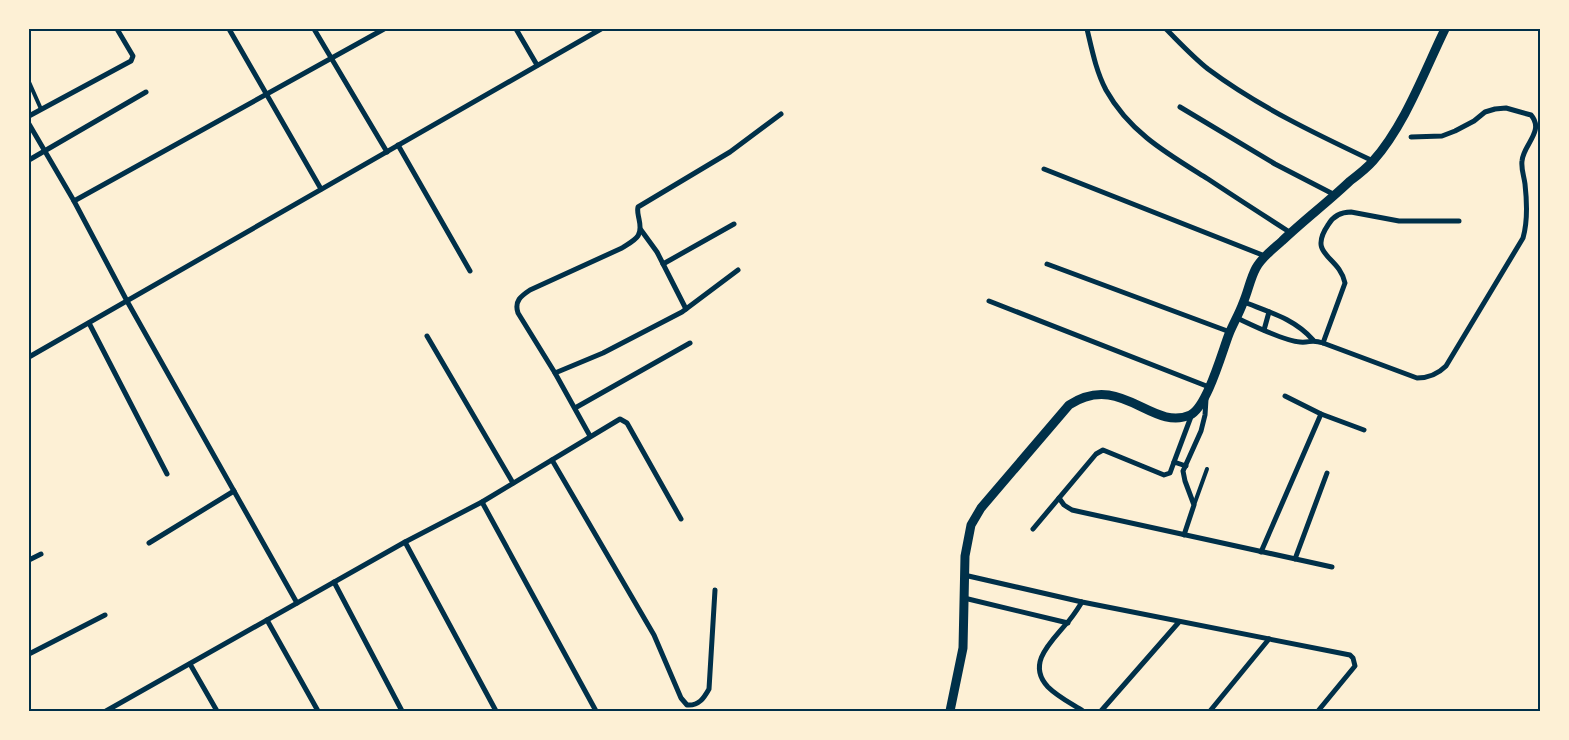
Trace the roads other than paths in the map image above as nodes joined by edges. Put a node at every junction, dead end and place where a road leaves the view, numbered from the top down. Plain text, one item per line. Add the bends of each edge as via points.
1 (117, 29) edge
2 (229, 29) edge
3 (314, 29) edge
4 (384, 29) edge
5 (516, 29) edge
6 (601, 29) edge
7 (1087, 29) edge
8 (1166, 29) edge
9 (1444, 29) edge
10 (332, 58) junction
11 (537, 65) junction
12 (29, 82) edge
13 (146, 92) dead end
14 (266, 94) junction
15 (1180, 107) dead end
16 (42, 109) junction
17 (781, 114) dead end
18 (29, 116) edge
19 (29, 124) edge
20 (1411, 137) dead end
21 (398, 145) junction
22 (45, 151) junction
23 (386, 152) junction
24 (29, 160) edge
25 (1372, 161) junction
26 (1044, 169) dead end
27 (321, 190) junction
28 (1335, 195) junction
29 (74, 201) junction
30 (1459, 221) dead end
31 (734, 224) dead end
32 (641, 230) junction
33 (1291, 233) junction
34 (1265, 256) junction
35 (663, 264) junction
36 (1048, 264) dead end
37 (738, 270) dead end
38 (470, 271) dead end
39 (128, 301) junction
40 (989, 301) dead end
41 (1244, 302) junction
42 (686, 308) junction
43 (1269, 312) junction
44 (1237, 318) junction
45 (89, 323) junction
46 (1264, 330) junction
47 (1230, 332) junction
48 (427, 336) dead end
49 (1313, 340) junction
50 (690, 343) dead end
51 (1323, 343) junction
52 (30, 354) edge
53 (555, 372) junction
54 (1207, 391) junction
55 (1285, 396) dead end
56 (575, 408) junction
57 (1192, 414) junction
58 (1321, 414) junction
59 (1364, 430) dead end
60 (590, 436) junction
61 (552, 460) junction
62 (1174, 462) junction
63 (1186, 466) junction
64 (1207, 469) dead end
65 (1327, 473) dead end
66 (166, 474) dead end
67 (513, 483) junction
68 (234, 491) junction
69 (1059, 498) junction
70 (482, 502) junction
71 (1194, 505) junction
72 (682, 519) dead end
73 (1033, 529) dead end
74 (1184, 535) junction
75 (406, 542) junction
76 (149, 543) dead end
77 (1261, 552) junction
78 (40, 554) dead end
79 (1295, 559) junction
80 (29, 560) edge
81 (1332, 567) dead end
82 (964, 575) junction
83 (334, 582) junction
84 (715, 590) dead end
85 (963, 598) junction
86 (1082, 602) junction
87 (297, 603) junction
88 (105, 616) dead end
89 (267, 620) junction
90 (1068, 622) junction
91 (1179, 622) junction
92 (1269, 639) junction
93 (29, 654) edge
94 (190, 664) junction
95 (695, 705) junction
96 (106, 711) edge
97 (217, 711) edge
98 (318, 711) edge
99 (402, 711) edge
100 (496, 711) edge
101 (596, 711) edge
102 (694, 711) edge
103 (950, 711) edge
104 (1083, 711) edge
105 (1101, 711) edge
106 (1210, 711) edge
107 (1318, 711) edge

1 - 16 street via 133,59
2 - 14 street
3 - 10 street
4 - 10 street
5 - 11 street
6 - 11 street
7 - 33 street via 1103,84 1134,128 1162,150
8 - 25 street via 1189,52 1230,83 1294,122
9 - 25 street via 1398,126
10 - 14 street
10 - 23 street
11 - 21 street
12 - 16 lane
13 - 22 street
14 - 27 street
14 - 29 street
15 - 28 street via 1275,164
16 - 18 street
17 - 32 street via 730,152 638,207
19 - 22 street
20 - 51 street via 1442,136 1495,109 1506,108 1531,115 1536,134 1522,156 1527,213 1523,238 1446,366 1433,375 1417,378
21 - 23 street
21 - 38 street
22 - 24 street
22 - 29 street
23 - 27 street
25 - 28 street
26 - 34 street
27 - 39 street
28 - 33 street
29 - 39 street
30 - 51 street via 1399,220 1344,212 1330,221 1320,238 1320,245 1343,274 1345,283
31 - 35 street
32 - 35 street
32 - 53 street via 635,240 622,248 530,290 518,300 516,308
33 - 34 street
34 - 41 street via 1255,270
35 - 42 street
36 - 47 street
37 - 42 street
39 - 45 street
39 - 68 street
40 - 54 street
41 - 43 street
41 - 44 street
42 - 53 street via 633,338
43 - 46 street
43 - 49 street via 1304,329
44 - 46 street
44 - 47 street
45 - 52 street
45 - 66 street
46 - 49 street via 1300,342
47 - 54 street
48 - 67 street
49 - 51 street
50 - 56 street
53 - 56 street
54 - 57 street
54 - 63 street via 1201,431
55 - 58 street
56 - 60 street
57 - 62 street
57 - 82 street via 1170,418 1118,396 1101,394 1084,397 1069,405 981,508 969,533
58 - 59 street
58 - 77 street
60 - 61 street
60 - 72 street via 620,419 626,423
61 - 67 street
61 - 95 street via 654,635 681,698 687,705
62 - 63 street
62 - 69 street via 1170,473 1164,475 1103,450
63 - 71 street via 1183,471 1185,481
64 - 71 lane
65 - 79 street
67 - 70 street
68 - 76 street
68 - 87 street
69 - 73 street
69 - 74 street via 1072,510
70 - 75 street
70 - 101 street
71 - 74 street
74 - 77 street
75 - 83 street
75 - 100 street
77 - 79 street
78 - 80 street
79 - 81 street
82 - 85 street
82 - 86 street
83 - 87 street
83 - 99 street
84 - 95 street via 709,689
85 - 90 street
85 - 103 street via 963,648
86 - 90 street
86 - 91 street
87 - 89 street
88 - 93 street
89 - 94 street
89 - 98 street
90 - 104 street via 1041,655 1042,678 1050,689
91 - 92 street
91 - 105 street
92 - 106 street
92 - 107 street via 1353,658 1355,666
94 - 96 street
94 - 97 street
95 - 102 street

